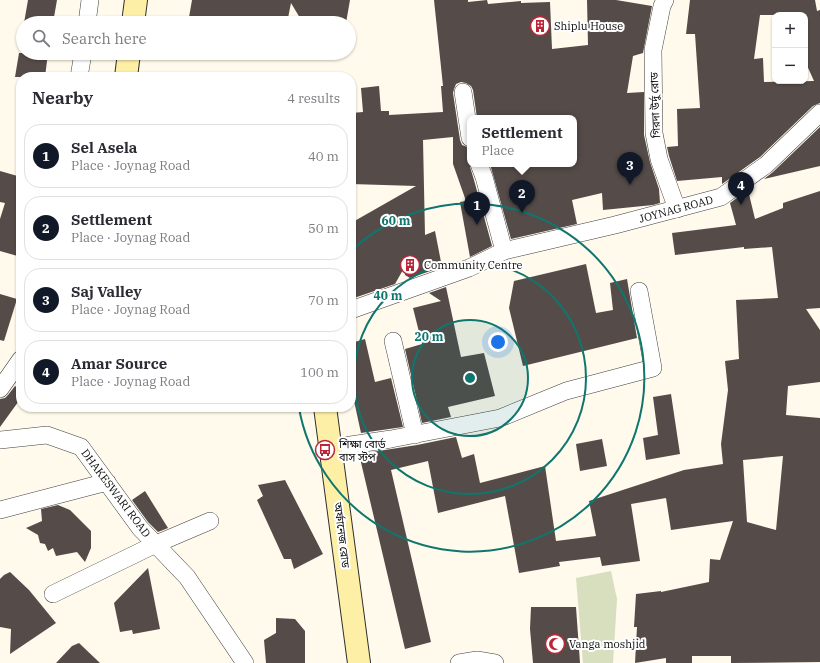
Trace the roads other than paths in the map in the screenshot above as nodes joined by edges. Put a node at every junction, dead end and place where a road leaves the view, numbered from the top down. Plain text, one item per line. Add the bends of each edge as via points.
1 (90, 0) edge
2 (136, 0) edge
3 (664, 0) edge
4 (87, 16) edge
5 (134, 16) edge
6 (82, 60) edge
7 (128, 60) edge
8 (80, 72) edge
9 (127, 72) edge
10 (463, 92) dead end
11 (820, 112) edge
12 (467, 118) edge
13 (480, 167) edge
14 (677, 209) junction
15 (504, 251) junction
16 (640, 291) dead end
17 (356, 308) edge
18 (393, 341) dead end
19 (16, 367) edge
20 (0, 389) edge
21 (327, 412) edge
22 (415, 434) junction
23 (0, 440) edge
24 (331, 451) junction
25 (107, 482) junction
26 (0, 510) edge
27 (210, 521) dead end
28 (156, 544) junction
29 (53, 594) dead end
30 (245, 663) edge
31 (359, 663) edge
32 (459, 663) edge
33 (496, 663) edge

1 - 4 street
2 - 5 main road
3 - 14 street, গিরদা উর্দু রোড via 654,50 654,134 659,158
6 - 8 street
7 - 9 main road
10 - 12 street
11 - 14 street, JOYNAG ROAD via 766,165 721,198
13 - 15 street
14 - 15 street, JOYNAG ROAD
15 - 17 street, JOYNAG ROAD via 469,268
16 - 22 street via 653,368 566,391 500,418
18 - 22 street
19 - 20 street
21 - 24 main road, অর্ফানেজ রোড
22 - 24 street via 344,446
23 - 25 street, DHAKESWARI ROAD via 47,435 81,447
24 - 31 main road, অর্ফানেজ রোড
25 - 26 street
25 - 28 street, DHAKESWARI ROAD via 140,528
27 - 28 street
28 - 29 street
28 - 30 street, DHAKESWARI ROAD via 187,577
32 - 33 street via 477,660

